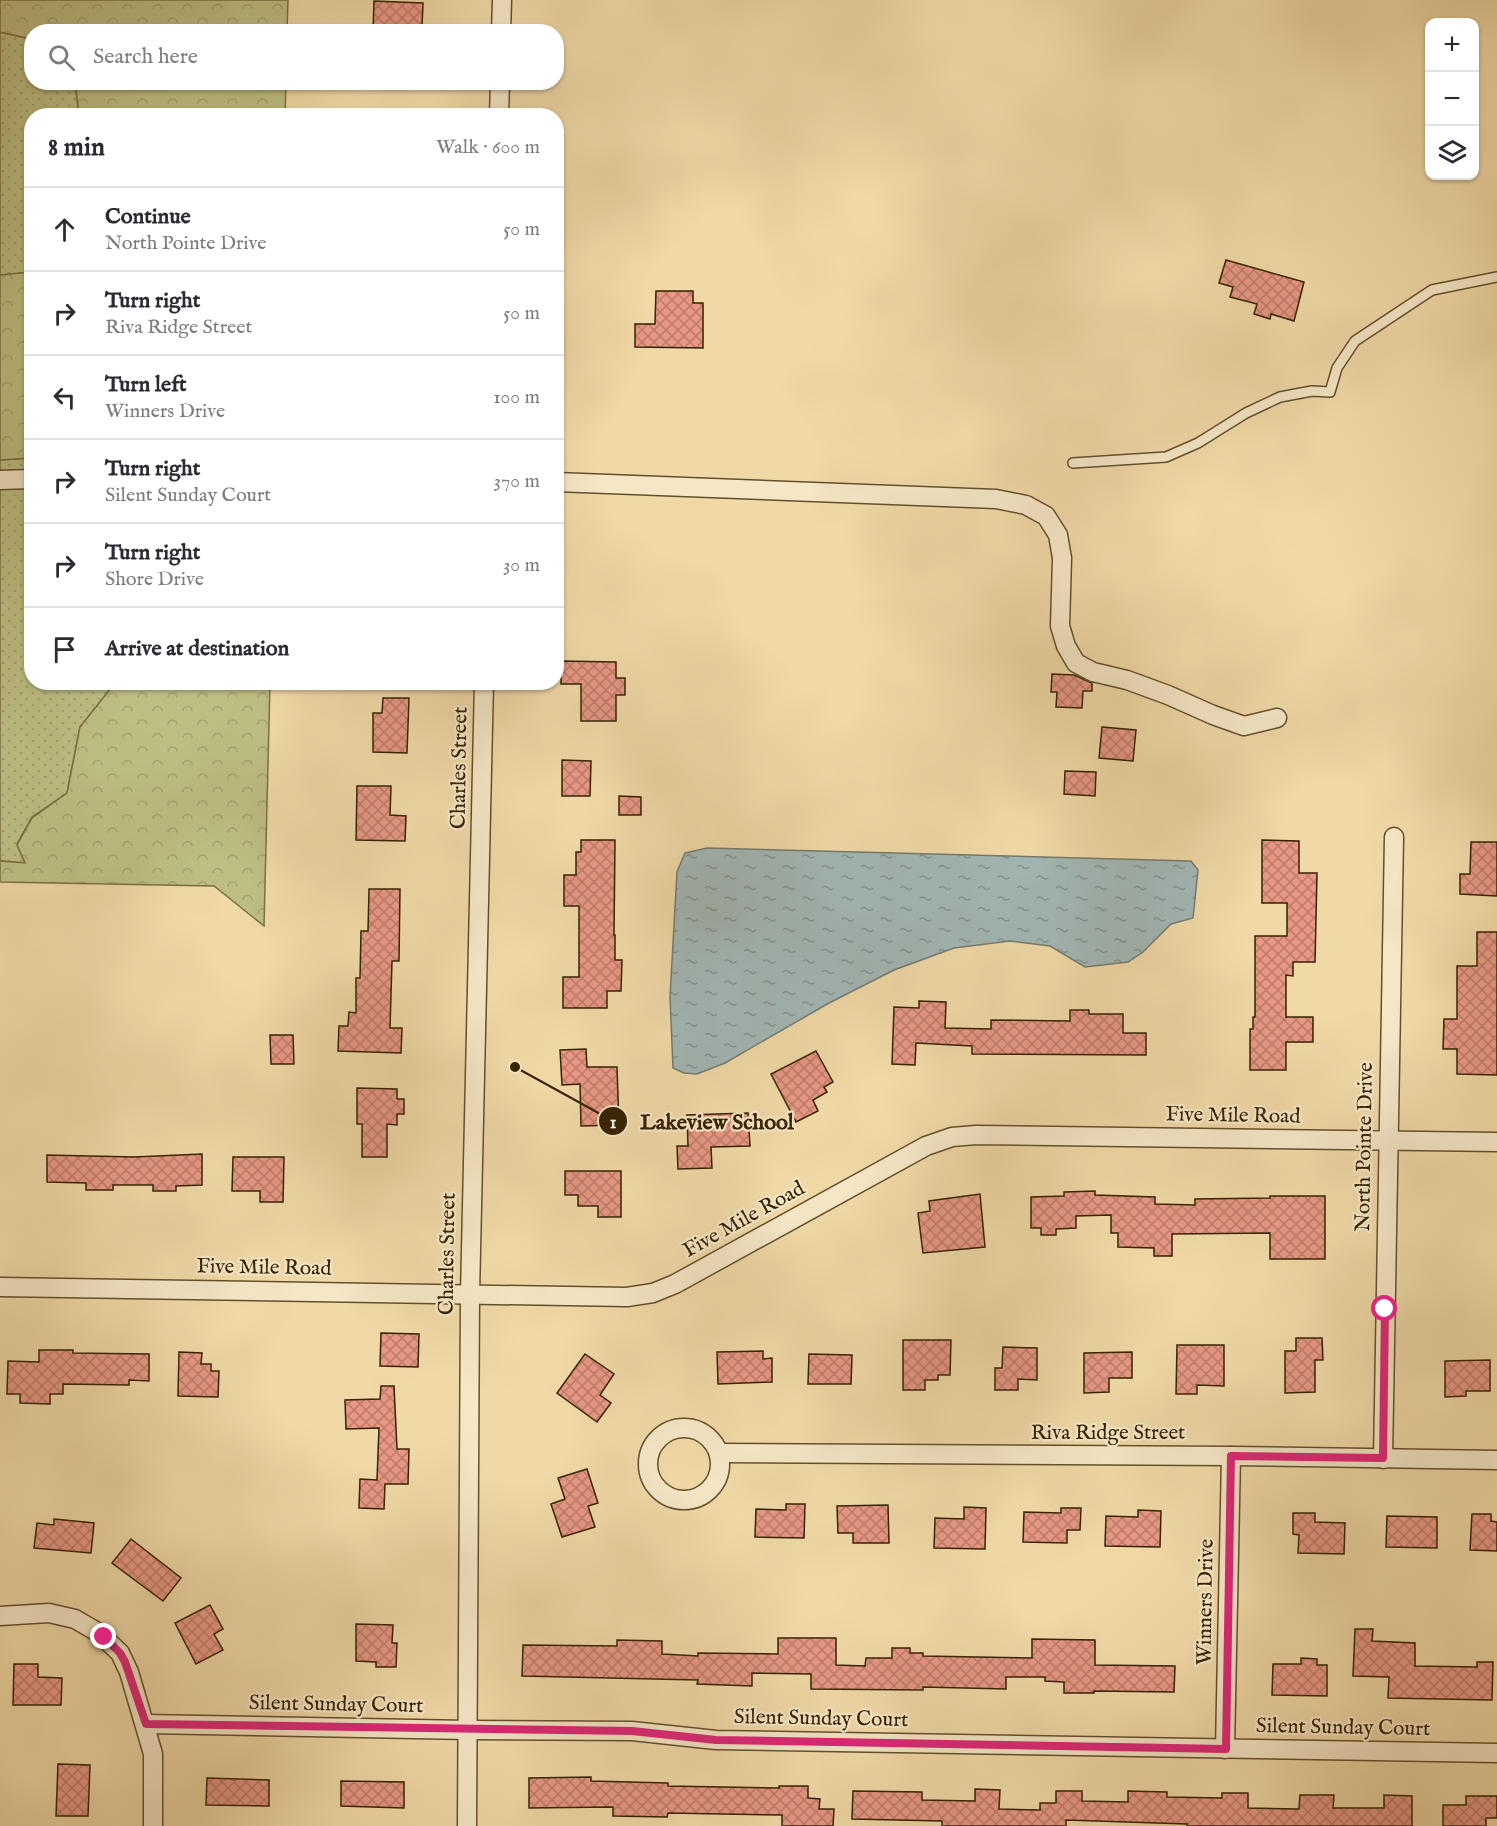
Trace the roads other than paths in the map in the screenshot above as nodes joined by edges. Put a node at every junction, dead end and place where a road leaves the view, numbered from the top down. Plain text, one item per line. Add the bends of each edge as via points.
1 (502, 0) edge
2 (501, 24) edge
3 (500, 90) edge
4 (499, 108) edge
5 (1497, 277) edge
6 (1073, 463) dead end
7 (24, 479) edge
8 (0, 480) edge
9 (564, 482) edge
10 (484, 690) edge
11 (1277, 718) dead end
12 (1394, 837) dead end
13 (1388, 1141) junction
14 (1497, 1143) edge
15 (0, 1287) edge
16 (470, 1294) junction
17 (719, 1453) junction
18 (1231, 1456) junction
19 (1383, 1458) junction
20 (1497, 1460) edge
21 (0, 1616) edge
22 (146, 1724) junction
23 (468, 1730) junction
24 (1226, 1749) junction
25 (1497, 1753) edge
26 (153, 1826) edge
27 (467, 1826) edge

1 - 2 street
3 - 4 street
5 - 6 lane via 1432,290 1364,335 1337,368 1330,392 1280,397 1166,457
7 - 8 street
9 - 11 street via 996,499 1026,504 1046,516 1058,535 1062,558 1060,626 1076,663 1244,726
10 - 16 street, Charles Street
12 - 13 street, North Pointe Drive
13 - 14 street, Five Mile Road
13 - 16 street, Five Mile Road via 952,1137 926,1146 652,1293 615,1298
13 - 19 street, North Pointe Drive
15 - 16 street, Five Mile Road
16 - 23 street, Charles Street
17 - 17 street via 705,1434 694,1429 670,1430 652,1446 648,1469 652,1481 669,1497 693,1500 713,1487 721,1465
17 - 18 street, Riva Ridge Street
18 - 19 street, Riva Ridge Street
18 - 24 street, Winners Drive
19 - 20 street, Riva Ridge Street
21 - 22 street via 62,1615 99,1633 125,1662
22 - 23 street, Silent Sunday Court
22 - 26 street via 153,1754
23 - 24 street, Silent Sunday Court via 632,1731 728,1740
23 - 27 street, Charles Street
24 - 25 street, Silent Sunday Court

